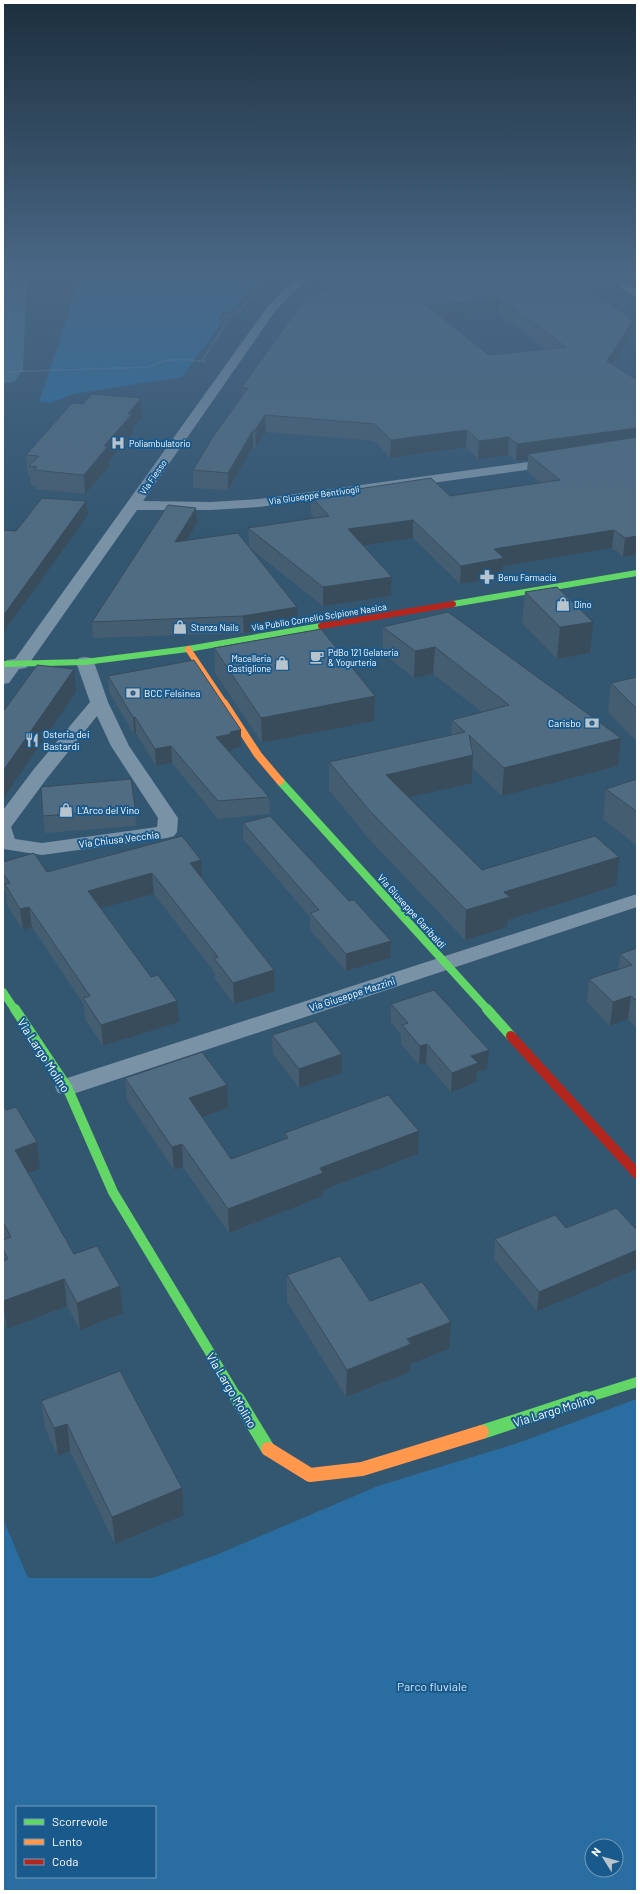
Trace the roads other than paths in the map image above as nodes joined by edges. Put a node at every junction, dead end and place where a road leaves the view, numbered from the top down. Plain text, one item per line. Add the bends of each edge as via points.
1 (233, 363) edge
2 (572, 460) edge
3 (133, 505) junction
4 (637, 573) edge
5 (188, 649) junction
6 (85, 662) junction
7 (12, 664) edge
8 (3, 679) edge
9 (99, 702) junction
10 (3, 824) edge
11 (3, 831) edge
12 (637, 900) edge
13 (445, 963) junction
14 (3, 992) edge
15 (67, 1087) junction
16 (637, 1174) edge
17 (637, 1382) edge

1 - 3 street, Via Fiesso
2 - 3 street, Via Giuseppe Bentivogli via 259,503 211,506
3 - 7 street, Via Fiesso
4 - 5 street, Via Publio Cornelio Scipione Nasica
5 - 6 street, Via Publio Cornelio Scipione Nasica
5 - 13 street, Via Giuseppe Garibaldi via 258,755
6 - 7 street, Via Publio Cornelio Scipione Nasica
6 - 9 street, Via Chiusa Vecchia
7 - 8 street
9 - 10 street
9 - 11 street, Via Chiusa Vecchia via 120,746 168,818 167,832 42,849 6,844
12 - 13 street, Via Giuseppe Mazzini
13 - 15 street, Via Giuseppe Mazzini
13 - 16 street, Via Giuseppe Garibaldi
14 - 15 street, Via Largo Molino
15 - 17 street, Via Largo Molino via 113,1192 267,1448 310,1475 362,1469

